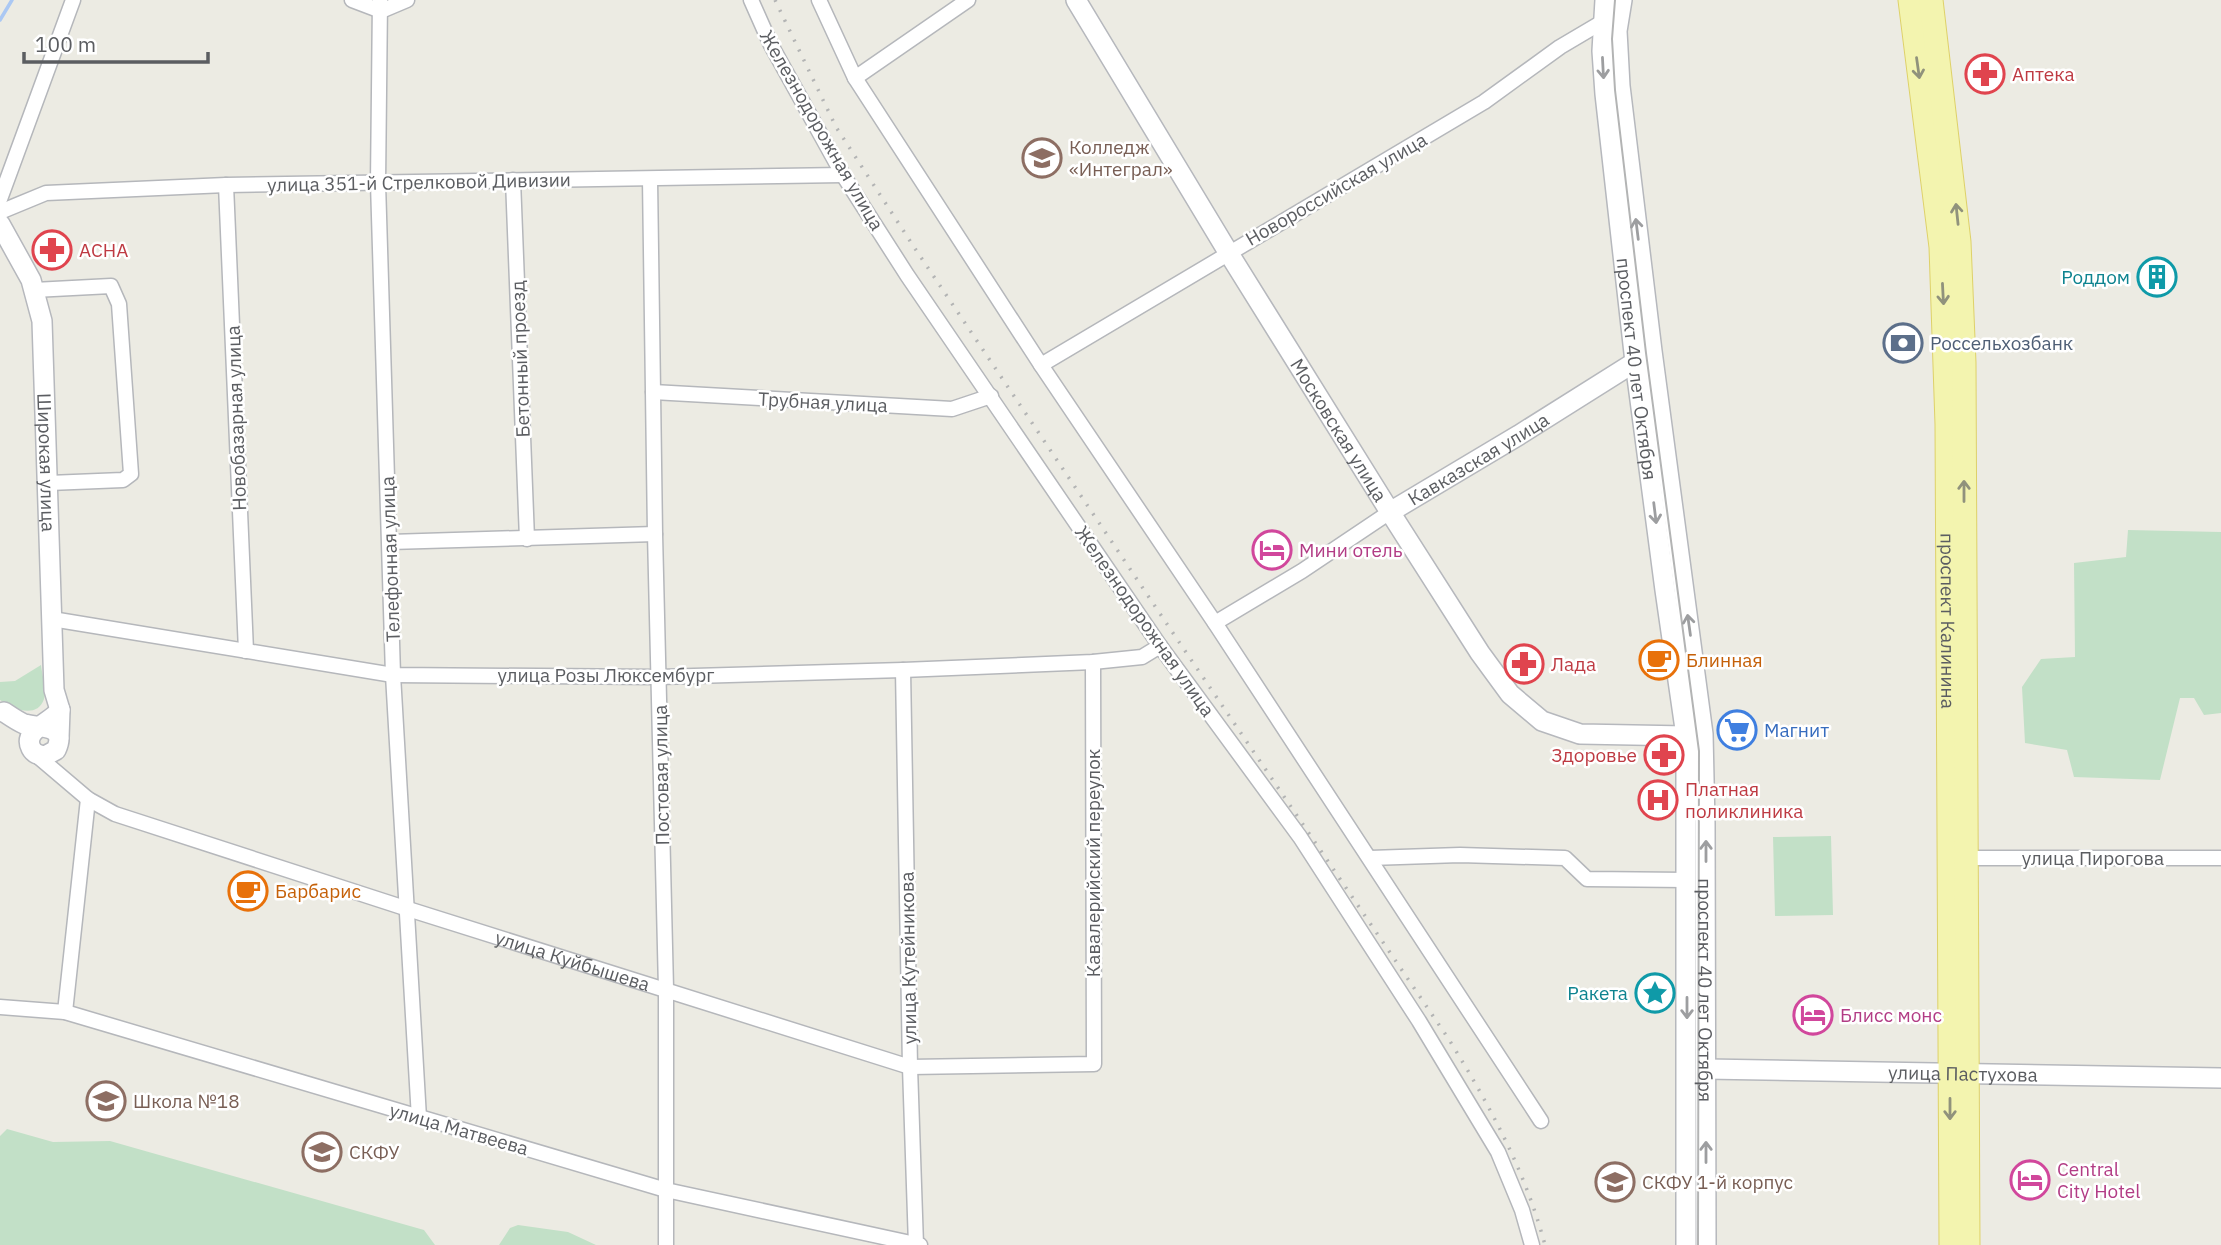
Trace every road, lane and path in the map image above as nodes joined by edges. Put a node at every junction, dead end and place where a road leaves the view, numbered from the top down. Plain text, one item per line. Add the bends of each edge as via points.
1 (73, 0) edge
2 (352, 0) edge
3 (407, 0) edge
4 (751, 0) edge
5 (818, 0) edge
6 (968, 0) edge
7 (1076, 0) edge
8 (1605, 0) edge
9 (1621, 0) edge
10 (1910, 0) edge
11 (1931, 0) edge
12 (380, 6) edge
13 (1604, 21) junction
14 (855, 78) junction
15 (843, 175) junction
16 (650, 179) junction
17 (513, 180) junction
18 (378, 183) junction
19 (226, 185) junction
20 (0, 199) edge
21 (0, 212) edge
22 (0, 224) edge
23 (1228, 252) junction
24 (34, 290) junction
25 (1635, 362) junction
26 (1041, 365) junction
27 (653, 392) junction
28 (990, 396) junction
29 (49, 483) junction
30 (1390, 512) junction
31 (655, 534) junction
32 (527, 539) junction
33 (390, 542) junction
34 (52, 619) junction
35 (1215, 623) junction
36 (1160, 646) junction
37 (246, 651) junction
38 (1093, 662) junction
39 (903, 670) junction
40 (393, 675) junction
41 (659, 677) junction
42 (2, 710) edge
43 (60, 710) junction
44 (40, 727) junction
45 (1695, 735) junction
46 (59, 741) junction
47 (32, 750) junction
48 (69, 782) junction
49 (88, 799) junction
50 (1370, 858) junction
51 (1965, 858) junction
52 (2221, 858) edge
53 (1687, 880) junction
54 (408, 909) junction
55 (666, 989) junction
56 (0, 1006) edge
57 (65, 1012) junction
58 (1094, 1064) joint
59 (910, 1067) junction
60 (1706, 1069) junction
61 (1958, 1073) junction
62 (2221, 1079) edge
63 (419, 1118) junction
64 (1541, 1121) dead end
65 (666, 1190) junction
66 (666, 1245) edge
67 (917, 1245) edge
68 (1532, 1245) edge
69 (1686, 1245) edge
70 (1706, 1245) edge
71 (1951, 1245) edge
72 (1968, 1245) edge

1 - 20 street
2 - 12 street
3 - 12 street
4 - 15 street, Железнодорожная улица
5 - 14 street
6 - 14 street
7 - 23 street, Московская улица
8 - 13 street, проспект 40 лет Октября
9 - 13 street, Новороссийская улица
45 -> 9 street, проспект 40 лет Октября via 1620,86 1617,32
10 -> 61 main road, проспект Калинина via 1941,247 1945,329
51 -> 11 main road, проспект Калинина via 1964,363 1959,242
12 - 18 street, Телефонная улица
13 - 23 street, Новороссийская улица via 1484,102
13 -> 25 street, проспект 40 лет Октября via 1605,94
14 - 26 street
15 - 16 street, улица 351-й Стрелковой Дивизии
15 - 28 street, Железнодорожная улица
16 - 17 street, улица 351-й Стрелковой Дивизии
16 - 27 street, Постовая улица
17 - 18 street, улица 351-й Стрелковой Дивизии
17 - 32 street, Бетонный проезд
18 - 19 street, улица 351-й Стрелковой Дивизии
18 - 33 street, Телефонная улица
19 - 21 street, улица 351-й Стрелковой Дивизии via 46,193
19 - 37 street, Новобазарная улица
22 - 24 street, Широкая улица
23 - 26 street, Новороссийская улица
23 - 30 street, Московская улица
24 - 29 street, Широкая улица via 42,321
24 - 29 street via 111,286 119,303 131,474 123,480
25 - 30 street, Кавказская улица
25 -> 45 street, проспект 40 лет Октября via 1664,590
26 - 35 street
27 - 28 street, Трубная улица via 952,409
27 - 31 street, Постовая улица
28 - 36 street, Железнодорожная улица
29 - 34 street, Широкая улица
30 - 35 street, Кавказская улица
30 - 45 street, Московская улица via 1510,694 1542,721 1580,734
31 - 32 street
31 - 41 street, Постовая улица
32 - 33 street
33 - 40 street, Телефонная улица
34 - 37 street, улица Розы Люксембург
34 - 43 street, Широкая улица via 54,690
35 - 50 street
36 - 38 street, улица Розы Люксембург via 1142,657
36 - 68 street, Железнодорожная улица via 1300,838 1467,1097 1498,1152
37 - 40 street, улица Розы Люксембург
38 - 39 street, улица Розы Люксембург
38 - 58 street, Кавалерийский переулок
39 - 41 street, улица Розы Люксембург
39 - 59 street, улица Кутейникова
40 - 41 street, улица Розы Люксембург
40 - 54 street, Телефонная улица
41 - 55 street, Постовая улица
42 - 44 street, улица Куйбышева via 18,722
42 - 47 street, улица Куйбышева
43 - 44 street
43 - 46 street, Широкая улица
44 - 46 street, улица Куйбышева via 52,728
44 - 47 street via 30,735
45 - 53 street, проспект 40 лет Октября
60 -> 45 street, проспект 40 лет Октября
46 - 47 street via 56,750 45,756
46 - 48 street
47 - 48 street, улица Куйбышева
48 - 49 street, улица Куйбышева
49 - 54 street, улица Куйбышева via 140,823
49 - 57 street
50 - 53 street via 1565,858 1587,879
50 - 64 street
51 - 52 street, улица Пирогова
51 - 61 main road, проспект Калинина
53 -> 69 street, проспект 40 лет Октября
54 - 55 street, улица Куйбышева
54 - 63 street, Телефонная улица
55 - 59 street, улица Куйбышева
55 - 65 street, Постовая улица
56 - 57 street, улица Матвеева
57 - 63 street, улица Матвеева
58 - 59 street, улица Куйбышева
59 - 67 street, улица Кутейникова
60 - 61 street, улица Пастухова
70 -> 60 street, проспект 40 лет Октября
61 - 62 street, улица Пастухова
61 -> 71 main road, проспект Калинина
61 - 72 main road, проспект Калинина
63 - 65 street, улица Матвеева
65 - 66 street, Постовая улица
65 - 67 street, улица Матвеева

